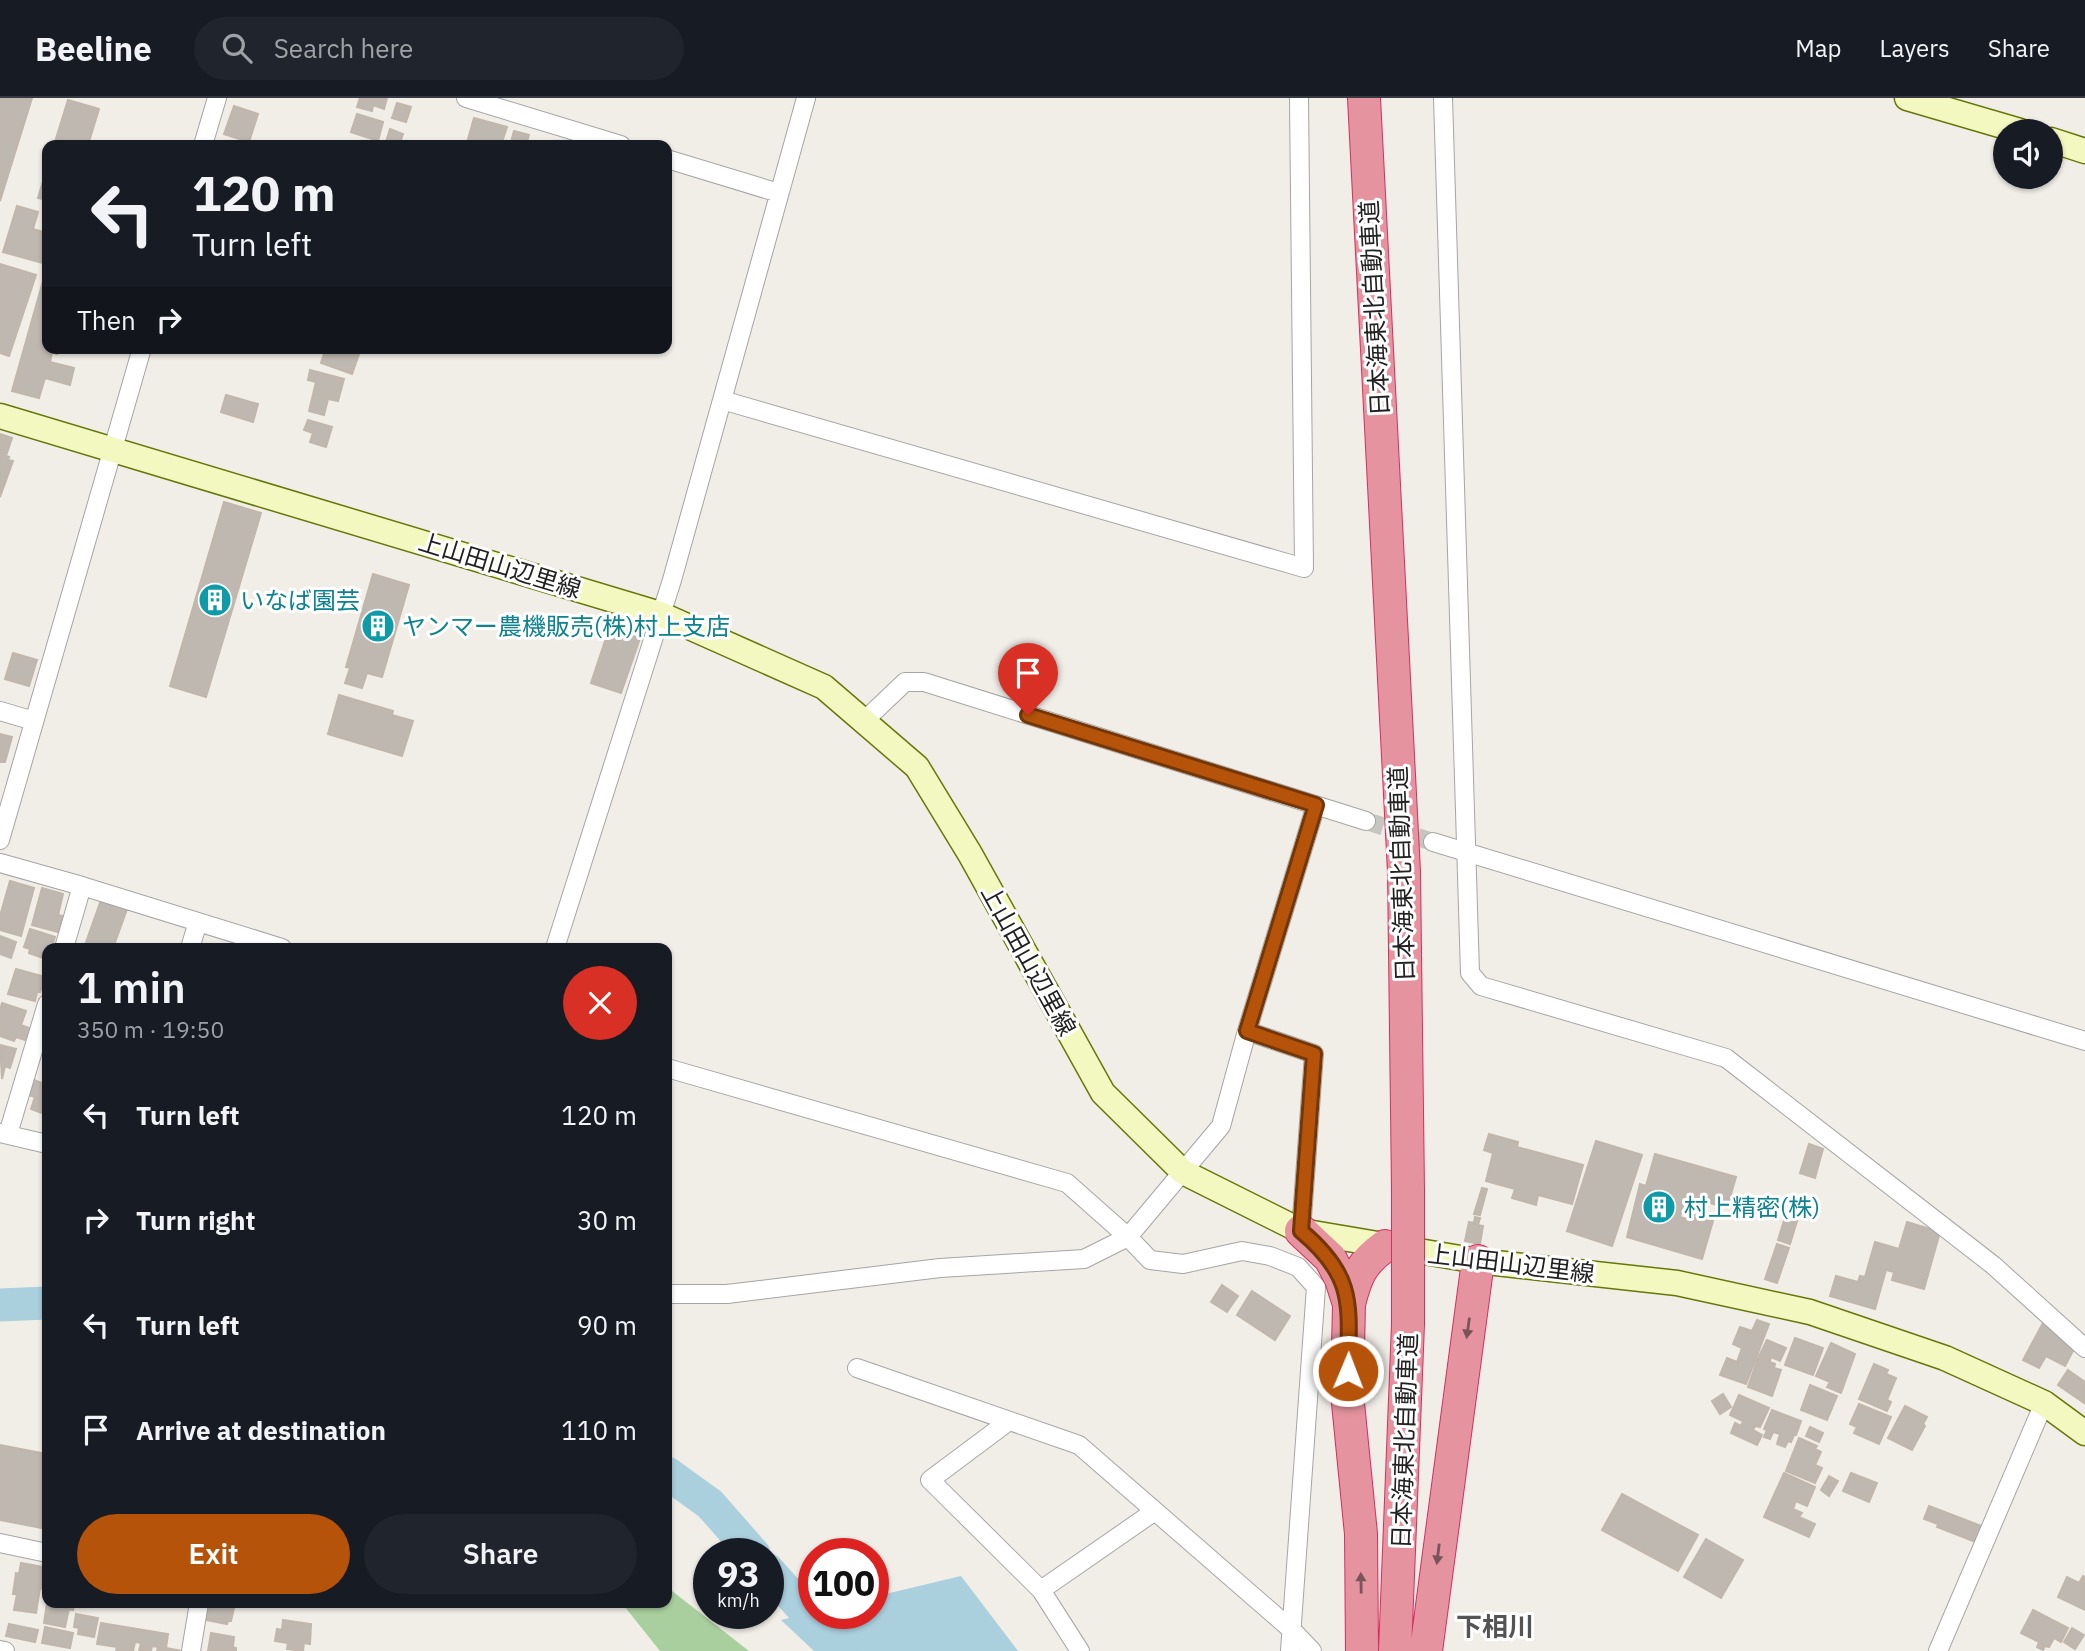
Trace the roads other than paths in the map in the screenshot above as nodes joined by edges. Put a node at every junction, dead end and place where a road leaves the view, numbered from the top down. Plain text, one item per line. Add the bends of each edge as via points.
1 (217, 98) edge
2 (466, 98) edge
3 (806, 98) edge
4 (1299, 98) edge
5 (1364, 98) edge
6 (1443, 98) edge
7 (1907, 98) edge
8 (1993, 123) edge
9 (204, 140) edge
10 (605, 140) edge
11 (2063, 144) edge
12 (2085, 150) edge
13 (672, 161) edge
14 (779, 193) junction
15 (140, 354) edge
16 (722, 400) junction
17 (0, 415) edge
18 (112, 449) junction
19 (660, 614) junction
20 (0, 711) edge
21 (34, 721) junction
22 (864, 721) junction
23 (1316, 805) junction
24 (1366, 821) tunnel mouth
25 (0, 840) edge
26 (1433, 842) tunnel mouth
27 (1465, 851) junction
28 (0, 863) edge
29 (82, 886) junction
30 (198, 922) junction
31 (65, 943) edge
32 (192, 943) edge
33 (266, 943) edge
34 (557, 943) edge
35 (42, 1019) edge
36 (1247, 1031) junction
37 (2085, 1041) edge
38 (672, 1069) edge
39 (4, 1134) edge
40 (42, 1143) edge
41 (1183, 1172) junction
42 (1301, 1231) junction
43 (1128, 1237) junction
44 (1385, 1246) junction
45 (1478, 1261) junction
46 (672, 1294) edge
47 (1349, 1304) junction
48 (2085, 1348) edge
49 (857, 1368) dead end
50 (2043, 1404) junction
51 (1009, 1421) junction
52 (2085, 1433) edge
53 (1155, 1511) junction
54 (0, 1543) edge
55 (42, 1552) edge
56 (1041, 1590) junction
57 (198, 1608) edge
58 (1293, 1631) junction
59 (191, 1651) edge
60 (1080, 1651) edge
61 (1290, 1651) edge
62 (1312, 1651) edge
63 (1362, 1651) edge
64 (1395, 1651) edge
65 (1426, 1651) edge
66 (1938, 1651) edge

1 - 9 street
2 - 10 street
3 - 14 street
4 - 16 street via 1304,568
5 - 64 highway, 日本海東北自動車道, bridge via 1404,872 1408,1324
6 - 27 street
7 - 8 main road
11 - 12 main road
13 - 14 street
14 - 16 street
15 - 18 street
16 - 19 street
17 - 18 main road, 上山田山辺里線
18 - 19 main road, 上山田山辺里線
18 - 21 street
19 - 22 main road, 上山田山辺里線 via 824,687
19 - 34 street
20 - 21 street
21 - 25 street
22 - 23 street via 905,682 924,682
22 - 41 main road, 上山田山辺里線 via 917,768 1103,1093
23 - 24 street
23 - 36 street
26 - 27 street
27 - 37 street
27 - 48 street via 1470,973 1481,986 1726,1058 1993,1265
28 - 29 street
29 - 30 street
29 - 31 street
30 - 32 street
30 - 33 street
35 - 39 street
36 - 41 street via 1221,1126
36 - 42 street via 1314,1054
38 - 43 street via 1067,1184
39 - 40 street
41 - 42 main road, 上山田山辺里線
41 - 43 street
42 - 44 main road, 上山田山辺里線
42 - 47 highway via 1330,1258
43 - 46 street via 1084,1259 940,1269 727,1294
43 - 58 street via 1150,1261 1183,1264 1242,1251 1298,1267 1316,1286
44 - 45 main road, 上山田山辺里線
44 - 47 highway via 1355,1278
45 - 50 main road, 上山田山辺里線 via 1677,1283 1810,1312 1945,1358
45 -> 65 highway
63 -> 47 highway via 1361,1534 1347,1394
49 - 51 street
50 - 52 main road, 上山田山辺里線
50 - 66 street
51 - 53 street via 1080,1445
51 - 56 street via 930,1480
53 - 56 street
53 - 58 street
54 - 55 street
56 - 60 street
57 - 59 street
58 - 61 street
58 - 62 street

